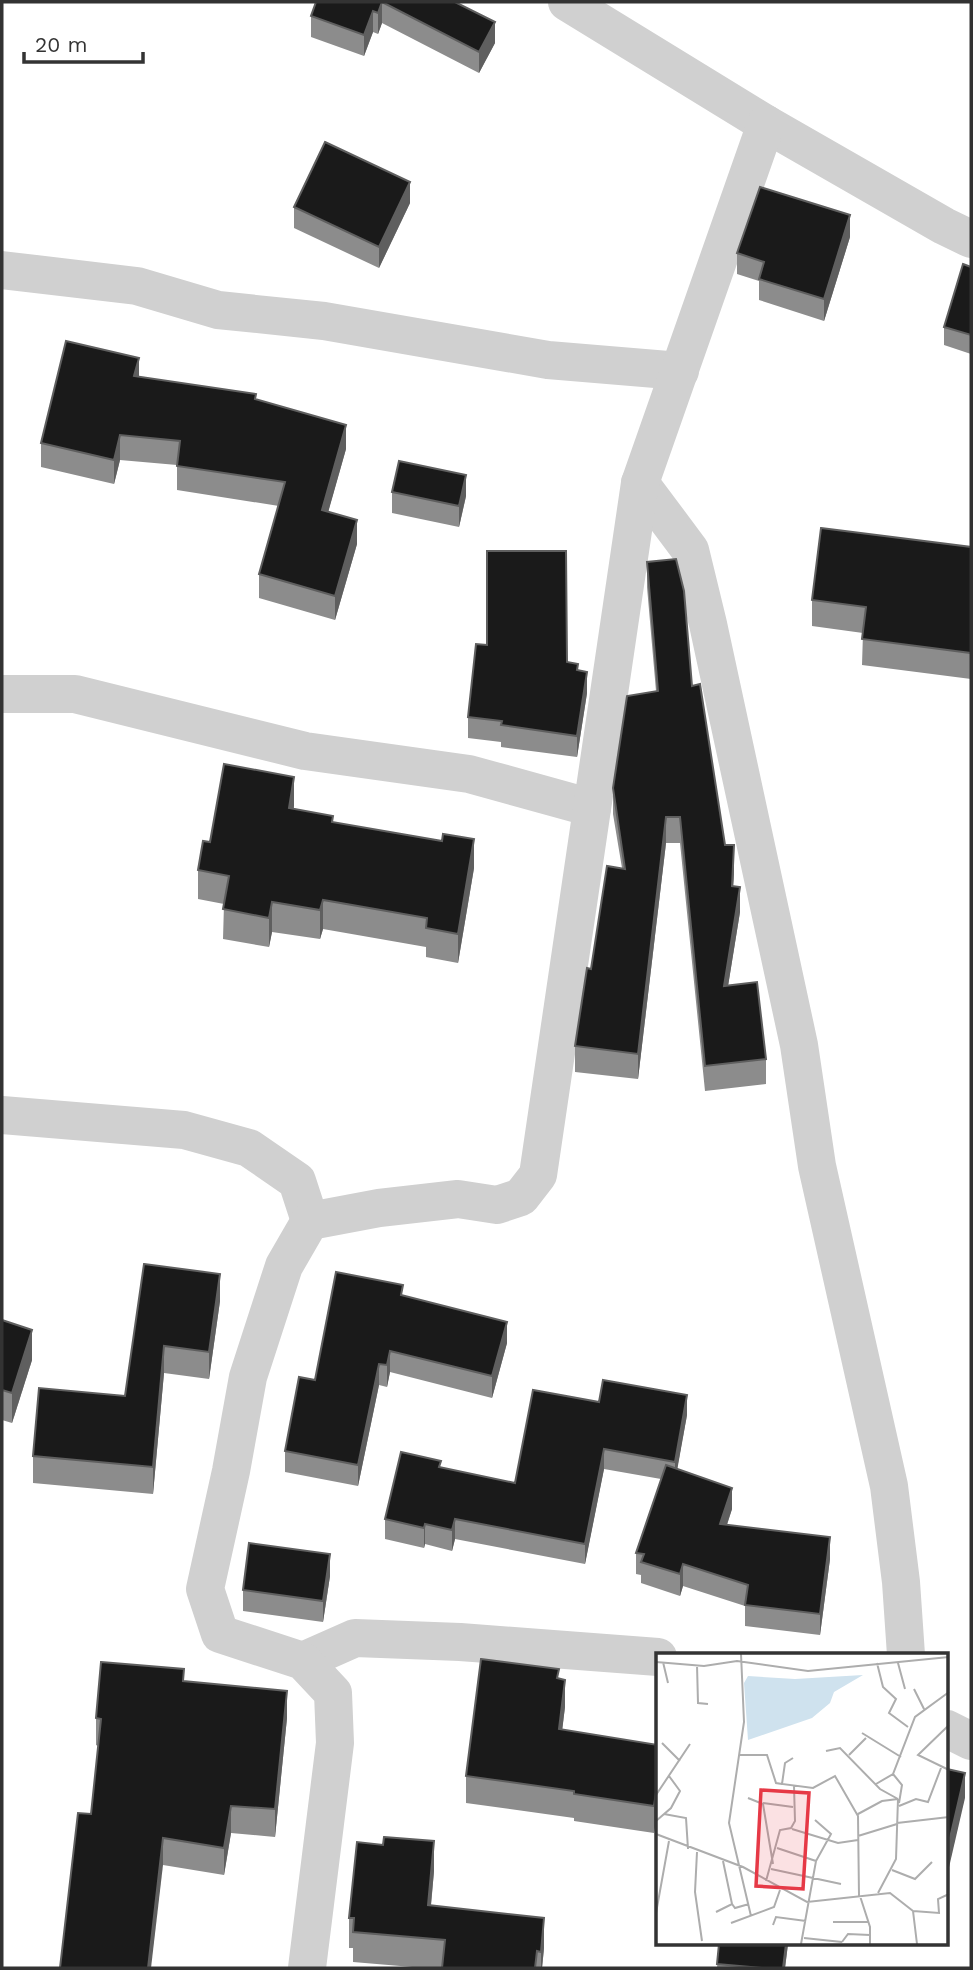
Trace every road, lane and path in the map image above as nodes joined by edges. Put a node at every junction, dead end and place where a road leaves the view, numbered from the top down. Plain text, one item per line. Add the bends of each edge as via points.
1 (566, 2) edge
2 (766, 124) junction
3 (971, 239) edge
4 (2, 270) edge
5 (680, 370) junction
6 (640, 483) junction
7 (2, 694) edge
8 (592, 808) junction
9 (2, 1115) edge
10 (310, 1221) junction
11 (906, 1653) edge
12 (656, 1657) edge
13 (303, 1661) junction
14 (948, 1730) edge
15 (971, 1741) edge
16 (307, 1968) edge

1 - 2 street
2 - 3 street
2 - 5 street
4 - 5 street via 137,286 218,310 324,321 548,360
5 - 6 street
6 - 8 street
6 - 11 street via 690,550 708,624 799,1045 817,1166 889,1486
7 - 8 street via 75,694 304,751 469,774
8 - 10 street via 538,1175 522,1197 497,1205 457,1199
9 - 10 street via 184,1130 249,1148 297,1181
10 - 13 street via 284,1266 247,1377 205,1589 220,1634
12 - 13 street via 355,1639
13 - 16 street via 333,1693 335,1743
14 - 15 street

